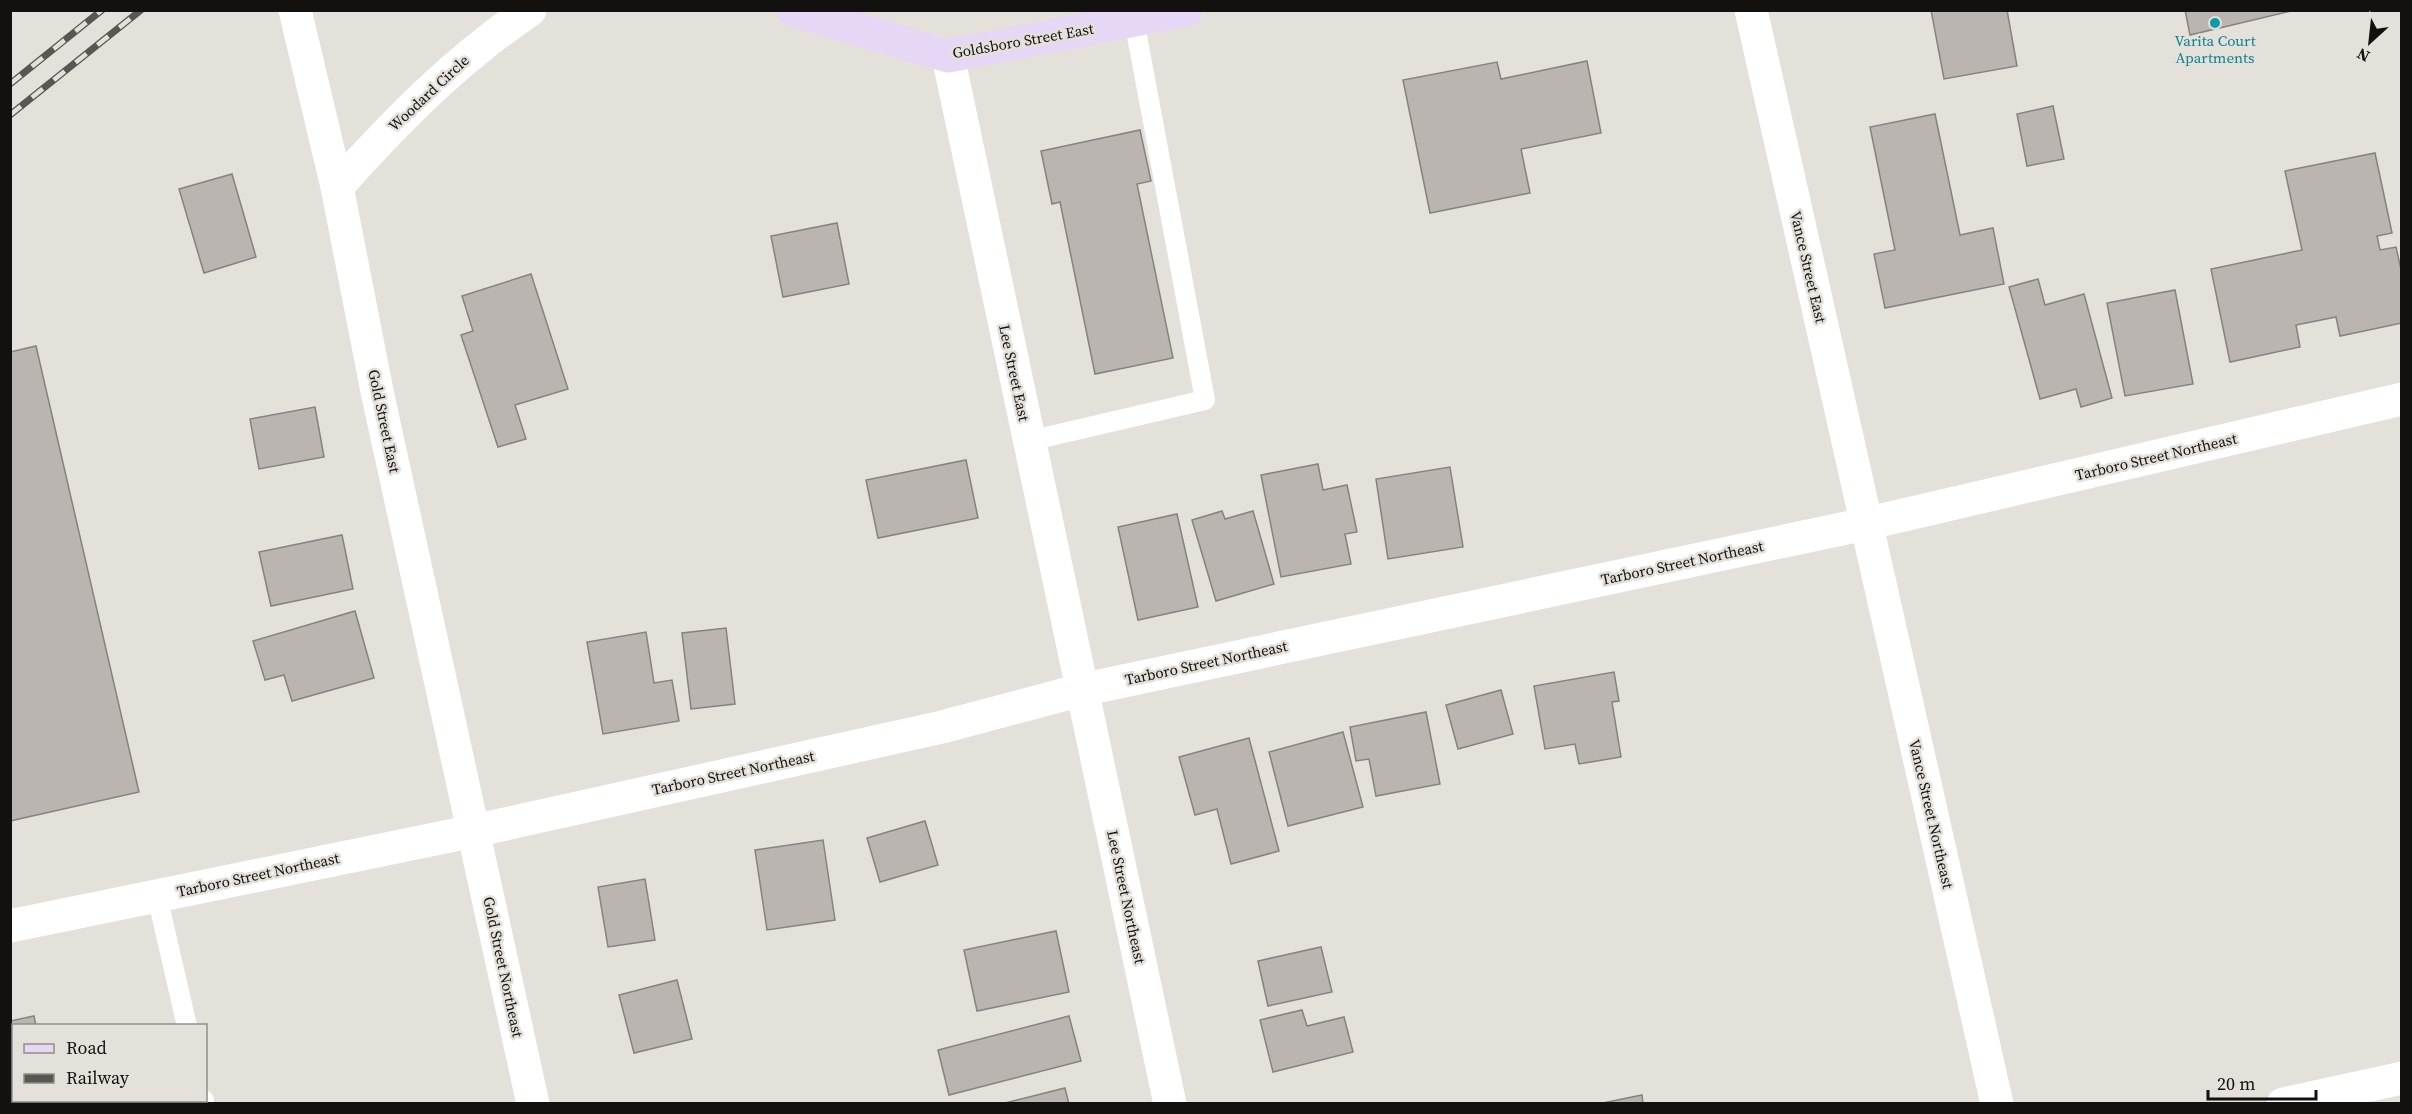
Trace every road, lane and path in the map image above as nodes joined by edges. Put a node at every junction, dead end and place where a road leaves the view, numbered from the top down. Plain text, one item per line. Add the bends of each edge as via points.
1 (295, 10) edge
2 (530, 10) edge
3 (793, 10) edge
4 (1186, 10) edge
5 (1751, 10) edge
6 (1134, 20) junction
7 (948, 56) junction
8 (337, 187) junction
9 (2402, 399) edge
10 (1029, 441) junction
11 (1865, 524) junction
12 (1081, 690) junction
13 (474, 831) junction
14 (158, 896) junction
15 (10, 926) edge
16 (187, 1024) edge
17 (2402, 1078) edge
18 (533, 1104) edge
19 (1170, 1104) edge
20 (1997, 1104) edge
21 (2283, 1104) edge

1 - 8 street, Gold Street East
2 - 8 street, Woodard Circle via 425,92
3 - 7 main road, Goldsboro Street East
4 - 6 main road, Goldsboro Street East
5 - 11 street, Vance Street East
6 - 7 main road, Goldsboro Street East
6 - 10 lane via 1205,400
7 - 10 street, Lee Street East
8 - 13 street, Gold Street East
9 - 11 street, Tarboro Street Northeast
10 - 12 street, Lee Street East
11 - 12 street, Tarboro Street Northeast
11 - 20 street, Vance Street Northeast
12 - 13 street, Tarboro Street Northeast via 942,728
12 - 19 street, Lee Street Northeast
13 - 14 street, Tarboro Street Northeast
13 - 18 street, Gold Street Northeast
14 - 15 street, Tarboro Street Northeast
14 - 16 lane
17 - 21 street

